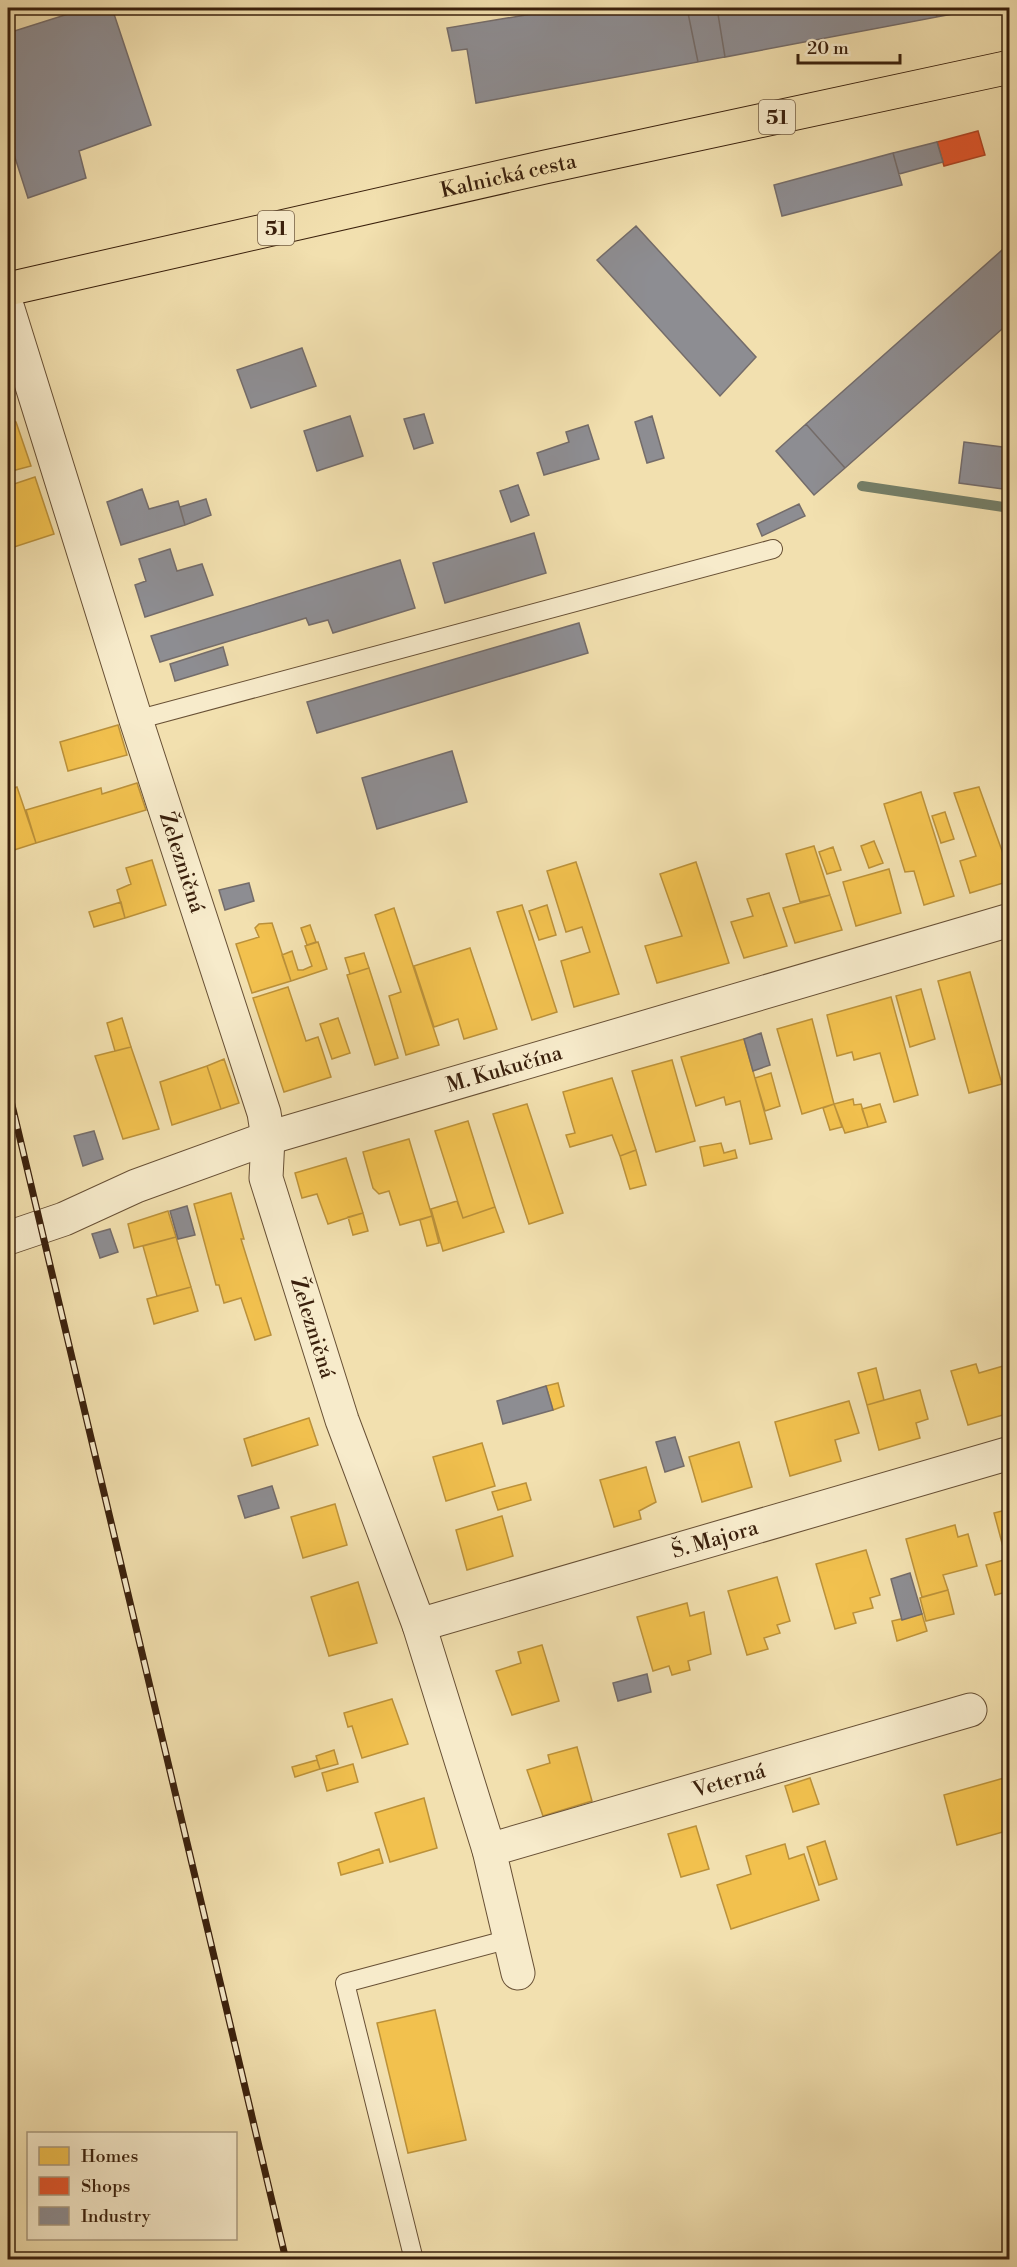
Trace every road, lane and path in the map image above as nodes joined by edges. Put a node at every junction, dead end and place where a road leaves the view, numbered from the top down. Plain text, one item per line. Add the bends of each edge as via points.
1 (1010, 67) edge
2 (8, 289) edge
3 (8, 309) edge
4 (773, 549) dead end
5 (136, 720) junction
6 (1010, 920) edge
7 (268, 1138) junction
8 (8, 1238) edge
9 (1010, 1453) edge
10 (419, 1625) junction
11 (970, 1710) dead end
12 (489, 1850) junction
13 (510, 1939) junction
14 (518, 1973) dead end
15 (414, 2259) edge

1 - 2 main road, Kalnická cesta / 51 via 544,167
3 - 5 street, Železničná
4 - 5 lane
5 - 7 street, Železničná via 264,1113
6 - 7 street, M. Kukučína
7 - 8 street, M. Kukučína
7 - 10 street, Železničná via 266,1178 342,1420
9 - 10 street, Š. Majora
10 - 12 street
11 - 12 street, Veterná
12 - 13 street
13 - 14 street
13 - 15 lane via 345,1983

